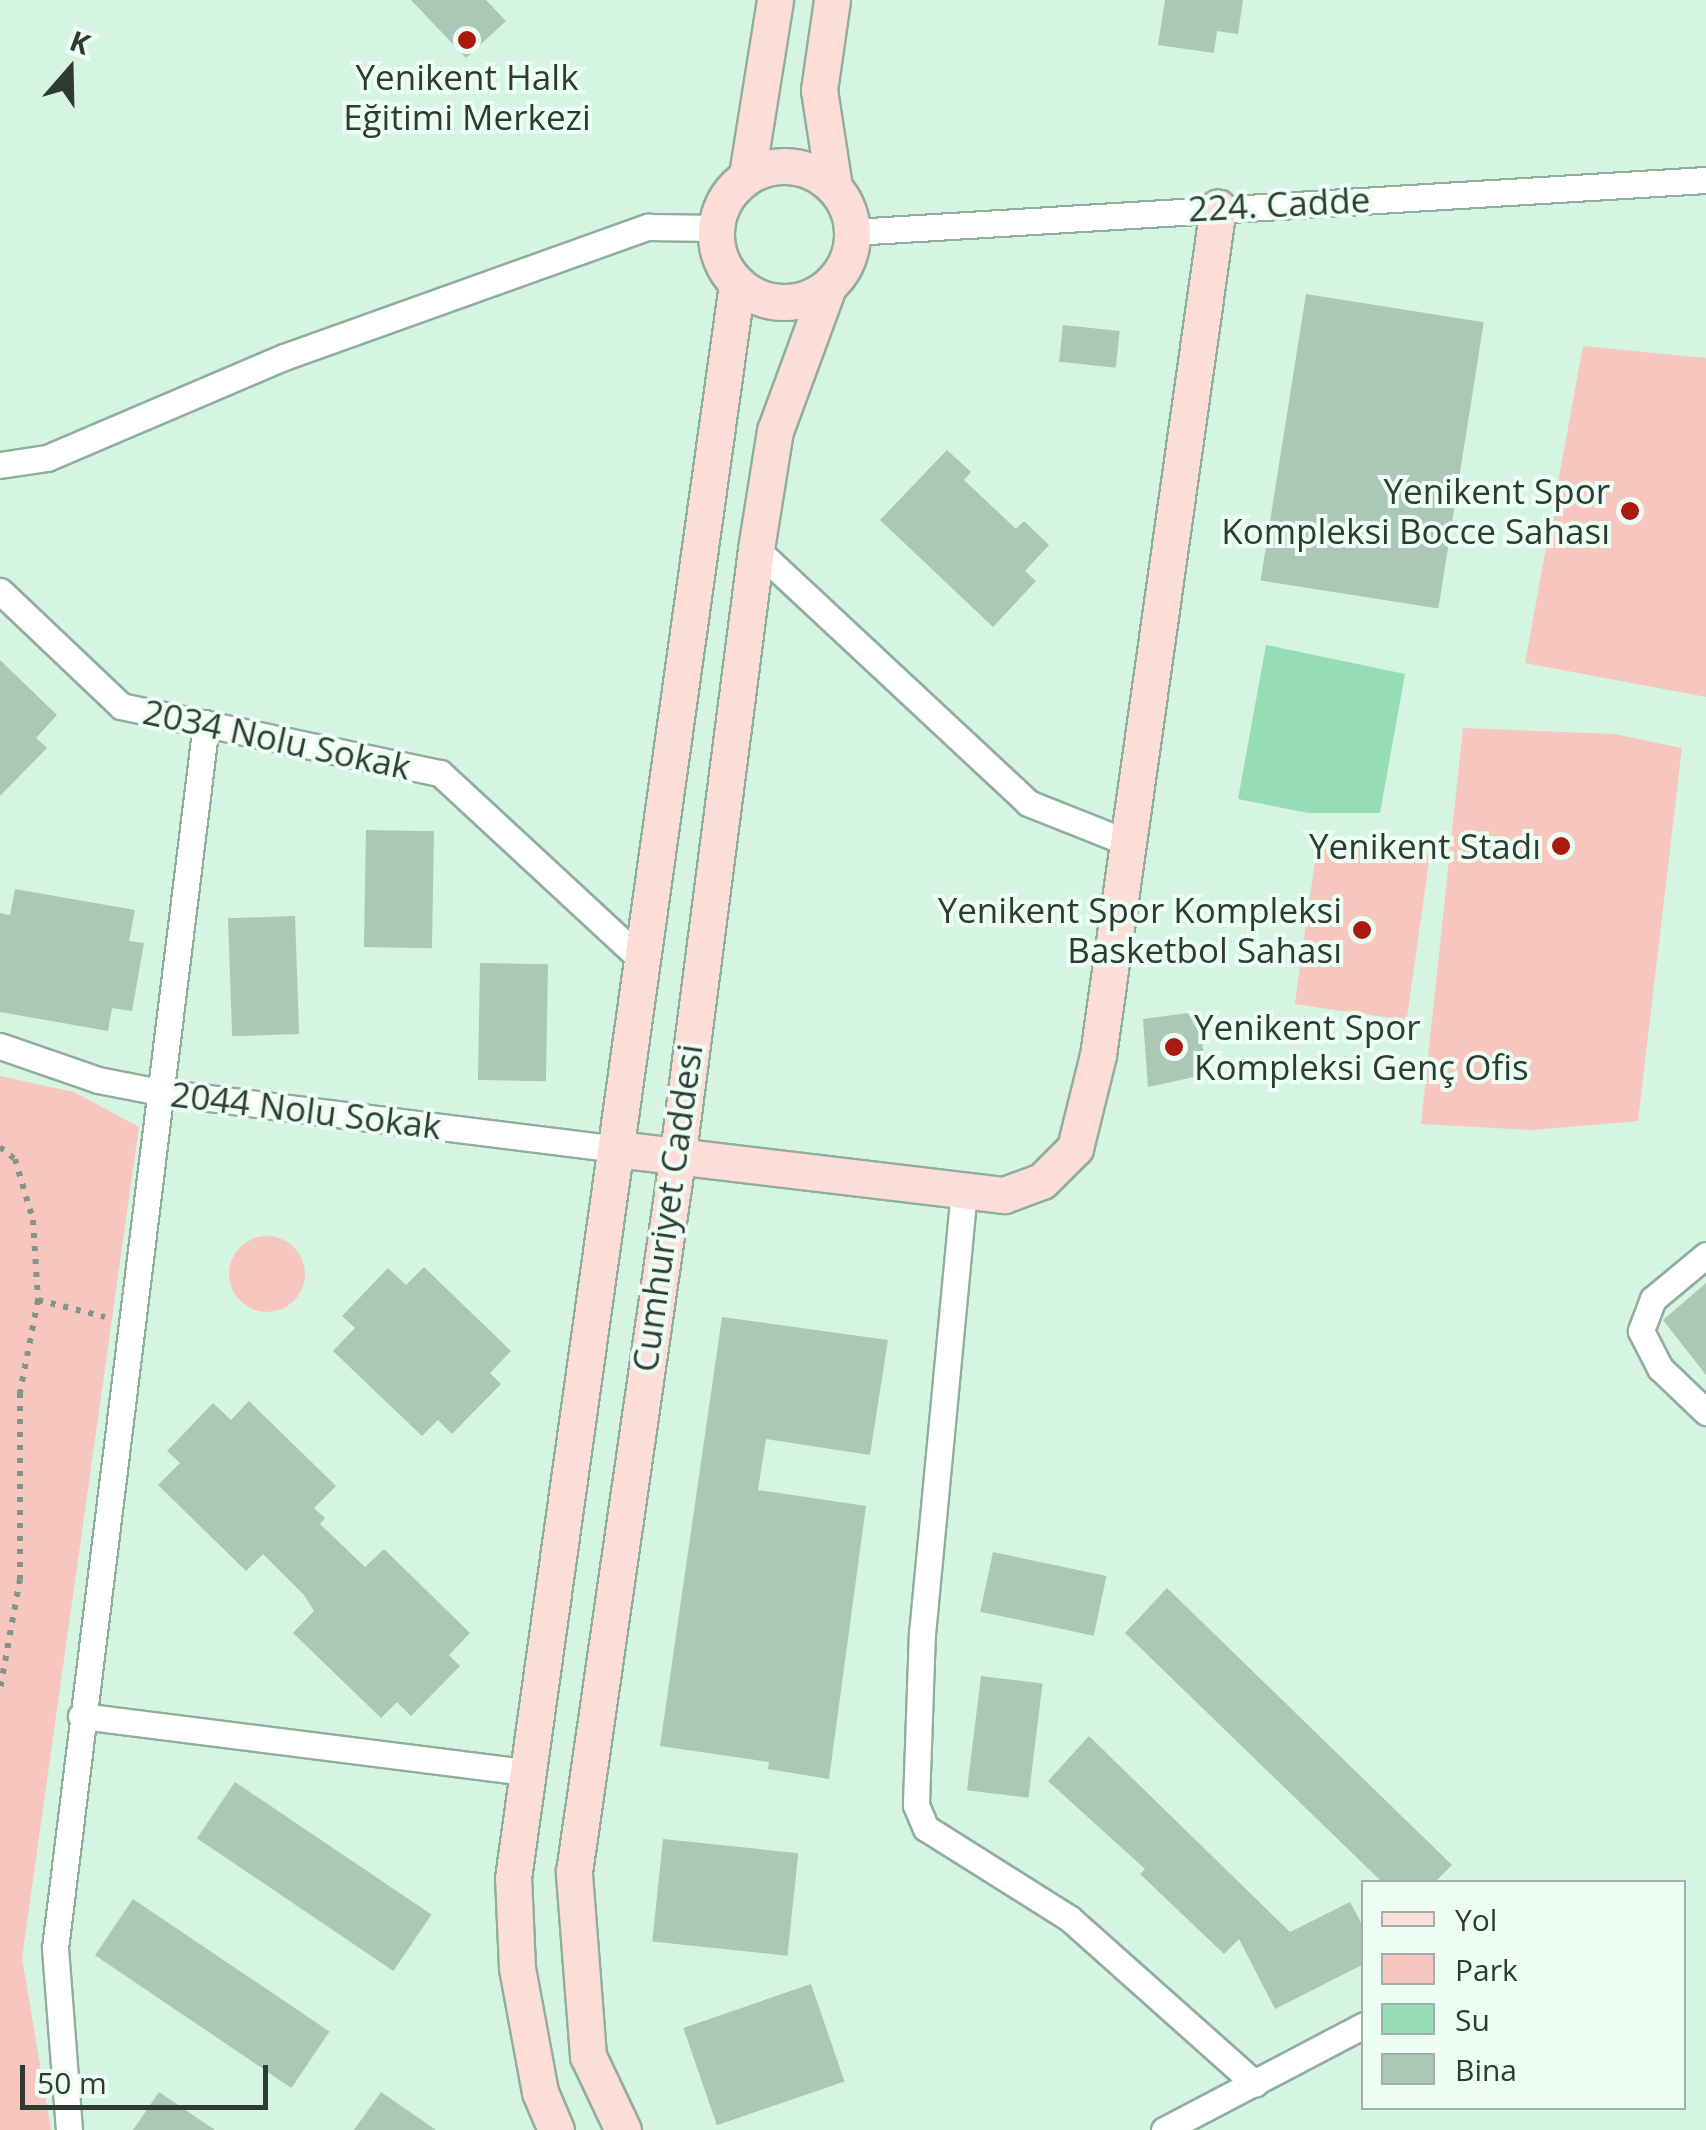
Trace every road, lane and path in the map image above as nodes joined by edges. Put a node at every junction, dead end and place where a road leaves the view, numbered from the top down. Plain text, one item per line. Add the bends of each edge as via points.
1 (776, 0) edge
2 (832, 0) edge
3 (747, 175) junction
4 (1706, 180) edge
5 (834, 187) junction
6 (1218, 208) junction
7 (715, 228) junction
8 (853, 232) junction
9 (737, 284) junction
10 (828, 287) junction
11 (0, 464) edge
12 (756, 549) junction
13 (0, 591) edge
14 (206, 723) junction
15 (1126, 842) junction
16 (645, 963) junction
17 (0, 1046) edge
18 (160, 1092) junction
19 (0, 1147) edge
20 (617, 1149) junction
21 (678, 1153) junction
22 (964, 1190) junction
23 (1706, 1255) edge
24 (38, 1300) junction
25 (128, 1323) junction
26 (1706, 1412) edge
27 (0, 1689) edge
28 (81, 1716) junction
29 (523, 1772) junction
30 (1361, 2026) edge
31 (1255, 2084) junction
32 (69, 2130) edge
33 (556, 2130) edge
34 (623, 2130) edge
35 (1164, 2130) edge

1 - 3 street
2 - 5 street via 819,90
3 - 5 street via 793,166
3 - 7 street via 730,191
4 - 6 street, 224. Cadde
5 - 8 street
6 - 8 street, 224. Cadde
6 - 15 street
7 - 9 street via 724,268
7 - 11 street via 648,227 284,357 47,458
8 - 10 street via 846,262
9 - 10 street via 753,295 792,302
9 - 16 street, Cumhuriyet Caddesi
10 - 12 street, Cumhuriyet Caddesi via 775,431
12 - 15 street via 1028,803
12 - 21 street, Cumhuriyet Caddesi
13 - 14 street, 2034 Nolu Sokak via 121,706
14 - 16 street, 2034 Nolu Sokak via 440,773
14 - 18 street
15 - 22 street via 1098,1056 1075,1148 1042,1181 1004,1196
16 - 20 street, Cumhuriyet Caddesi
17 - 18 street, 2044 Nolu Sokak
18 - 20 street, 2044 Nolu Sokak
18 - 25 street
19 - 24 path via 16,1160 33,1220
20 - 21 street
20 - 29 street, Cumhuriyet Caddesi
21 - 22 street
21 - 34 street, Cumhuriyet Caddesi via 574,1872 588,2056
22 - 31 street via 922,1631 916,1805 926,1828 1069,1918
23 - 26 street via 1652,1299 1641,1332 1660,1368
24 - 25 path
24 - 27 path via 20,1393 20,1578
25 - 28 street
28 - 29 street
28 - 32 street via 55,1948
29 - 33 street, Cumhuriyet Caddesi via 513,1878 516,1968 540,2092
30 - 31 street
31 - 35 street

